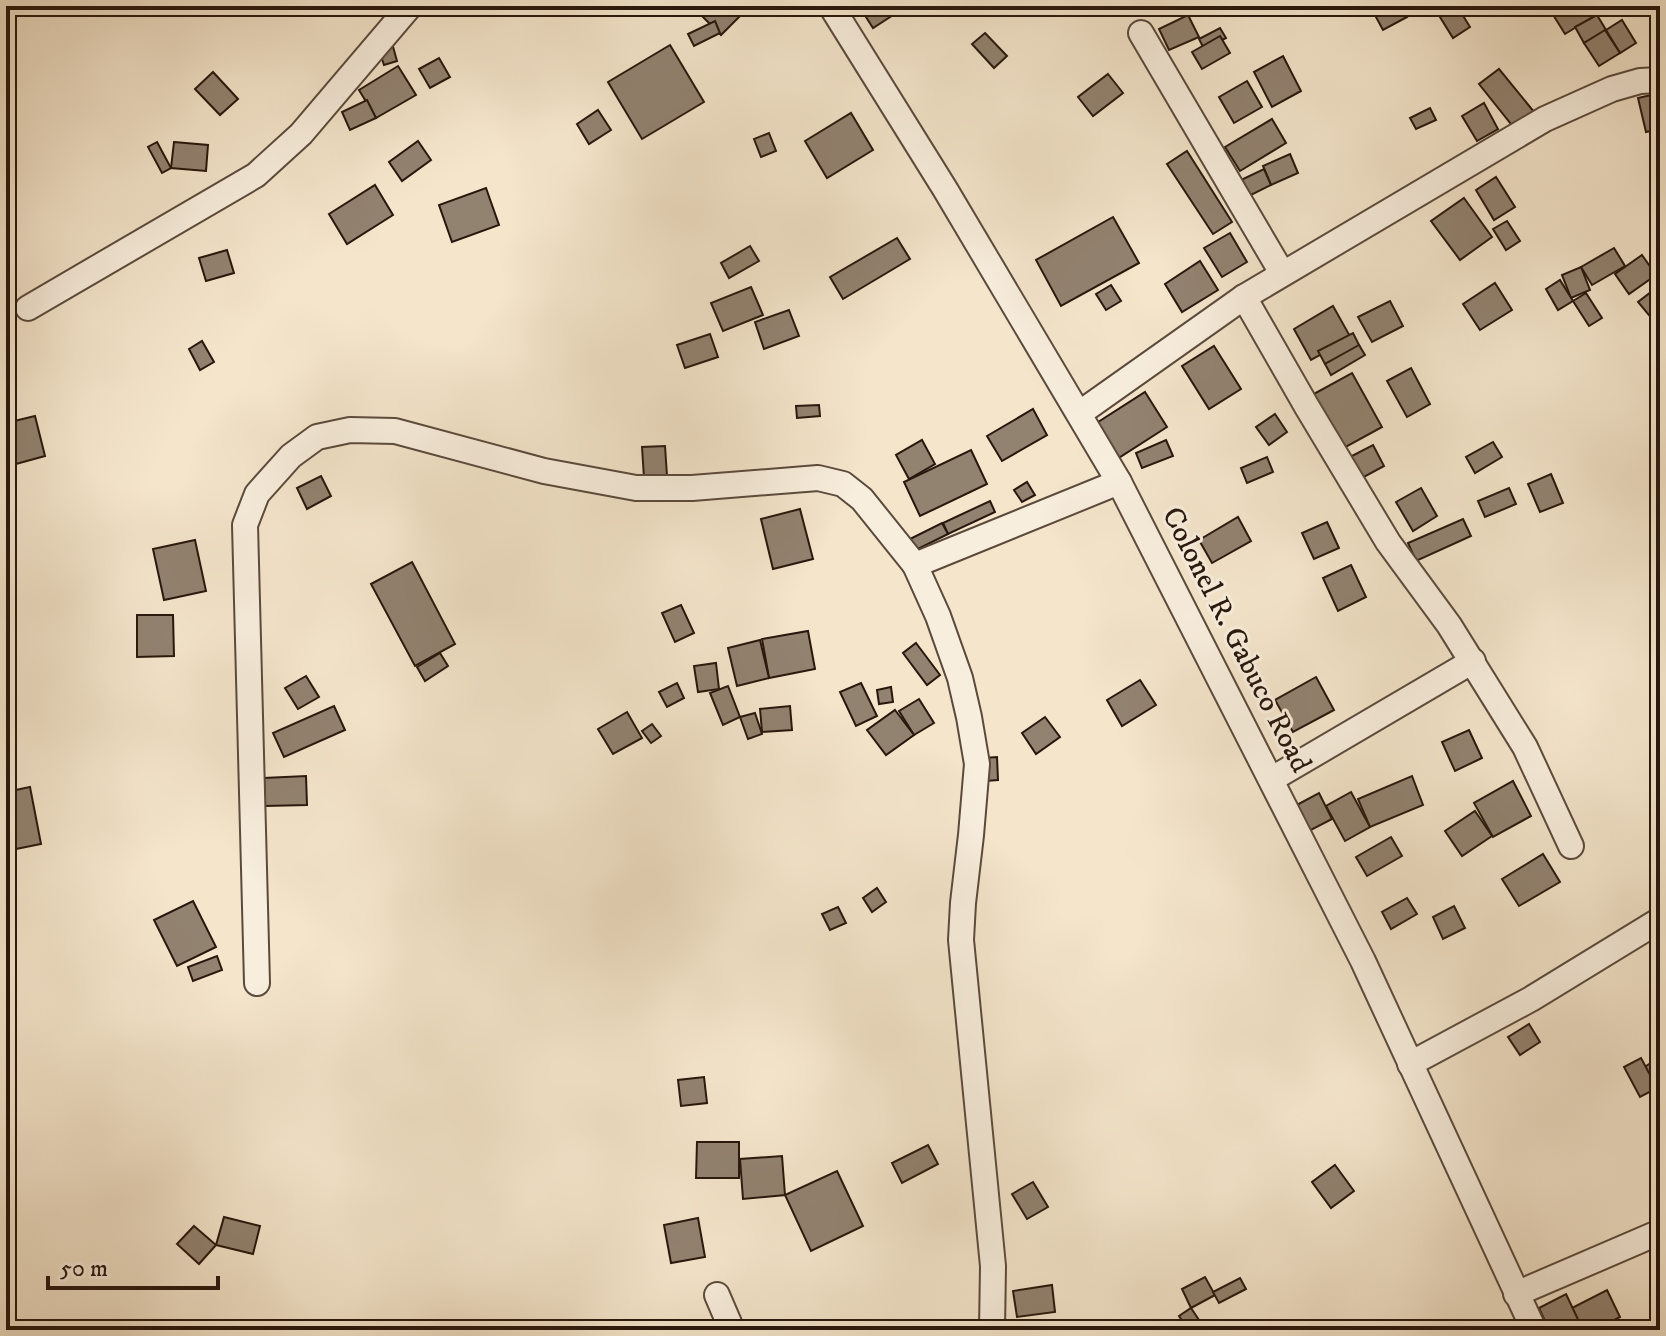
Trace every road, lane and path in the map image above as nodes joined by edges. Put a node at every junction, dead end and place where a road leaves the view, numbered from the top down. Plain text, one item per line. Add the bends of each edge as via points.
1 (410, 6) edge
2 (831, 6) edge
3 (1141, 33) dead end
4 (1660, 80) edge
5 (1282, 273) junction
6 (1244, 297) junction
7 (28, 308) dead end
8 (1080, 413) junction
9 (1119, 482) junction
10 (915, 565) junction
11 (1473, 661) junction
12 (1272, 779) junction
13 (1571, 846) dead end
14 (1660, 920) edge
15 (257, 983) dead end
16 (1410, 1064) junction
17 (1660, 1232) edge
18 (1516, 1294) junction
19 (717, 1295) dead end
20 (732, 1330) edge
21 (992, 1330) edge
22 (1534, 1330) edge

1 - 7 street via 301,134 256,175
2 - 8 street, Colonel R. Gabuco Road
3 - 5 street
4 - 5 street via 1612,89 1545,119
5 - 6 street
6 - 8 street
6 - 11 street via 1388,542
8 - 9 street, Colonel R. Gabuco Road
9 - 10 street
9 - 12 street, Colonel R. Gabuco Road
10 - 15 street via 862,499 843,484 818,478 636,488 544,471 395,431 350,430 317,437 291,456 257,494 245,525
10 - 21 street via 960,678 977,764 961,940 993,1266
11 - 12 street
11 - 13 street via 1525,747
12 - 16 street, Colonel R. Gabuco Road
14 - 16 street via 1531,999
16 - 18 street, Colonel R. Gabuco Road
17 - 18 street
18 - 22 street, Colonel R. Gabuco Road
19 - 20 street

